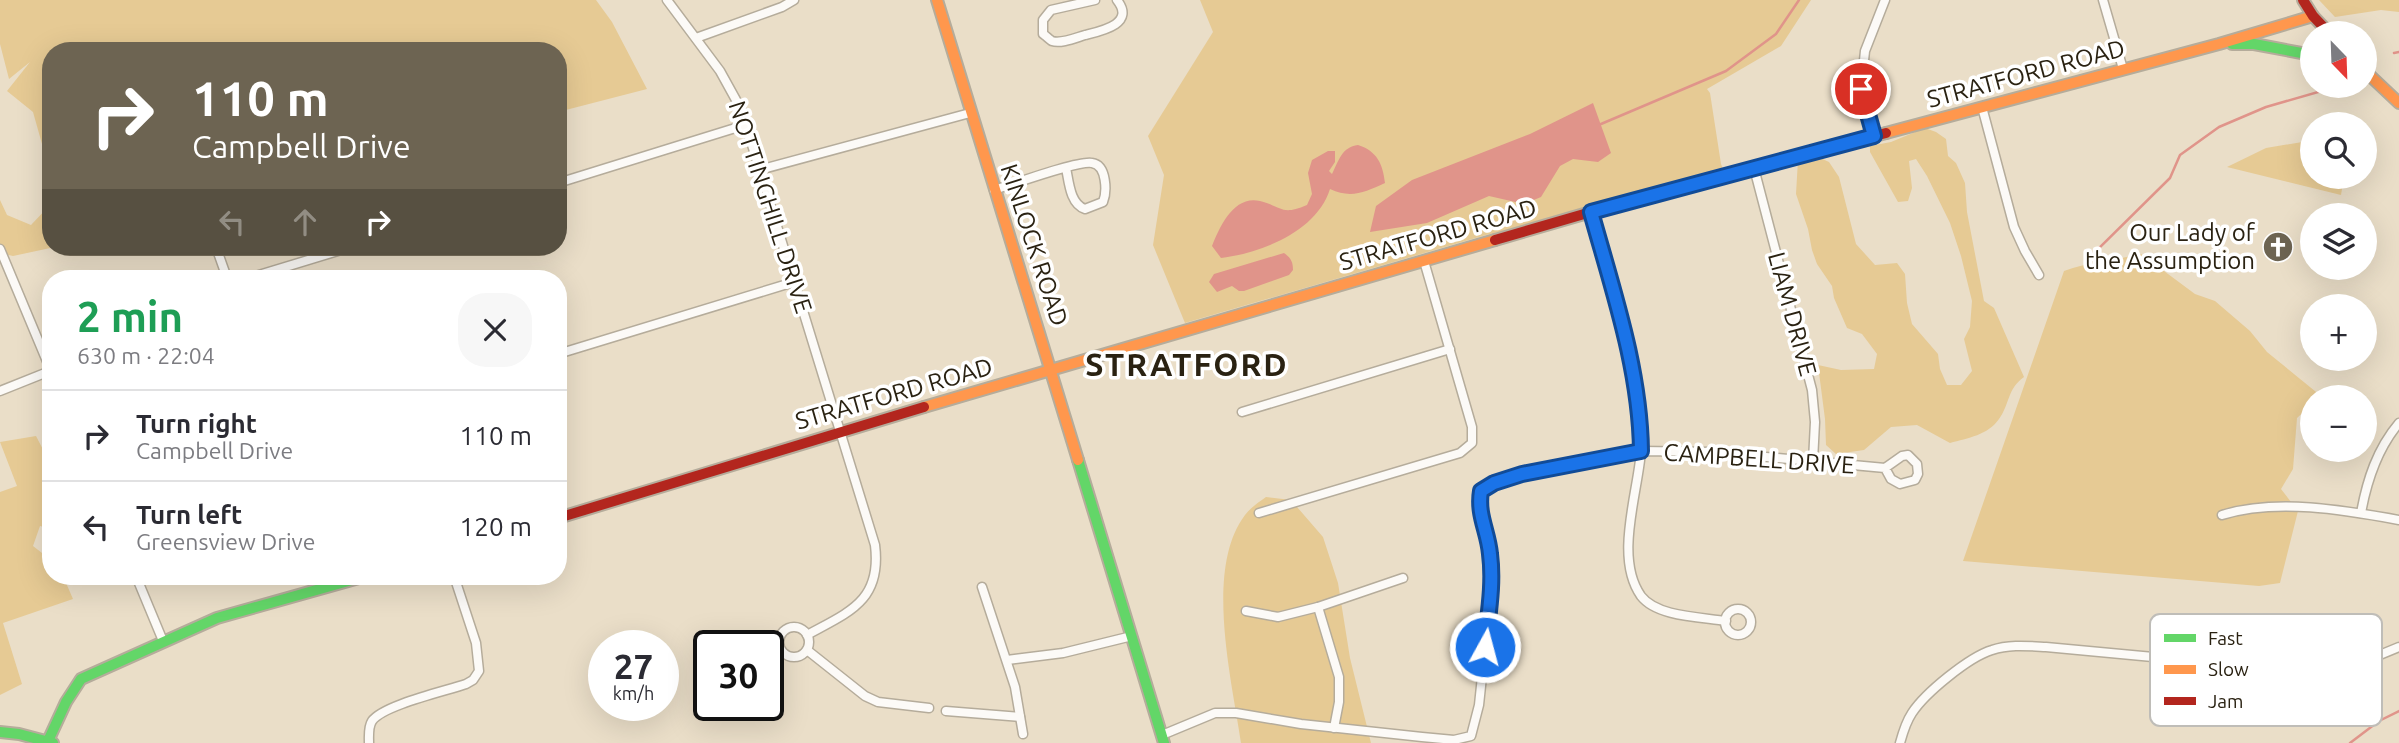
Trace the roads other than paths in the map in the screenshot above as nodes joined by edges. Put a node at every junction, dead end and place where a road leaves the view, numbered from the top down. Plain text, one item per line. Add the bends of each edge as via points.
1 (667, 0) edge
2 (794, 0) edge
3 (937, 0) edge
4 (1048, 0) edge
5 (1095, 0) edge
6 (1117, 0) edge
7 (1885, 0) edge
8 (2103, 0) edge
9 (2303, 0) edge
10 (1051, 10) junction
11 (2313, 16) junction
12 (2318, 21) edge
13 (696, 38) junction
14 (2219, 44) junction
15 (2300, 53) edge
16 (2123, 69) junction
17 (2377, 83) edge
18 (2399, 103) edge
19 (1982, 107) junction
20 (970, 113) junction
21 (745, 125) junction
22 (1874, 136) junction
23 (1066, 168) junction
24 (1754, 168) junction
25 (759, 170) junction
26 (567, 180) edge
27 (994, 190) junction
28 (1591, 212) junction
29 (0, 249) edge
30 (321, 256) edge
31 (1424, 261) junction
32 (275, 270) edge
33 (2039, 275) dead end
34 (794, 282) junction
35 (42, 349) edge
36 (1450, 349) junction
37 (567, 351) edge
38 (1052, 370) junction
39 (42, 375) edge
40 (0, 391) edge
41 (1242, 412) dead end
42 (2399, 423) edge
43 (840, 431) junction
44 (1641, 451) junction
45 (1813, 461) junction
46 (1885, 468) dead end
47 (1259, 513) dead end
48 (2361, 513) junction
49 (567, 515) edge
50 (2222, 515) dead end
51 (2399, 520) edge
52 (1403, 578) dead end
53 (140, 585) edge
54 (334, 585) edge
55 (457, 585) edge
56 (982, 587) dead end
57 (1318, 607) junction
58 (1246, 611) dead end
59 (1726, 621) dead end
60 (807, 635) junction
61 (1132, 636) junction
62 (163, 641) junction
63 (2399, 647) edge
64 (807, 650) junction
65 (2382, 654) edge
66 (2150, 657) edge
67 (1007, 660) junction
68 (929, 708) dead end
69 (946, 710) dead end
70 (1020, 717) junction
71 (1334, 728) junction
72 (0, 732) edge
73 (1023, 734) dead end
74 (1163, 739) edge
75 (50, 742) edge
76 (369, 743) edge
77 (1900, 743) edge

1 - 13 street, NOTTINGHILL DRIVE
2 - 13 street
3 - 20 main road, KINLOCK ROAD
4 - 10 street
5 - 10 street
6 - 10 street via 1122,15 1109,29 1062,41 1051,41 1043,34 1043,20
7 - 22 street via 1865,51 1861,89
8 - 16 street
9 - 11 main road
11 - 12 main road
11 - 14 main road, STRATFORD ROAD
13 - 21 street, NOTTINGHILL DRIVE via 732,90
14 - 15 main road via 2254,44
14 - 16 main road, STRATFORD ROAD
16 - 19 main road, STRATFORD ROAD
17 - 18 main road
19 - 22 main road, STRATFORD ROAD
19 - 33 street via 2014,227
20 - 25 street
20 - 27 main road, KINLOCK ROAD
21 - 25 street, NOTTINGHILL DRIVE
21 - 26 street
22 - 24 main road, STRATFORD ROAD
23 - 23 street via 1091,162 1097,165 1106,186 1103,202 1078,207
23 - 27 street
24 - 28 main road, STRATFORD ROAD
24 - 45 street, LIAM DRIVE via 1812,390
25 - 34 street, NOTTINGHILL DRIVE
27 - 38 main road, KINLOCK ROAD
28 - 31 main road, STRATFORD ROAD
28 - 44 street via 1634,370
29 - 35 street
30 - 32 street
31 - 36 street
31 - 38 main road, STRATFORD ROAD
34 - 37 street
34 - 43 street, NOTTINGHILL DRIVE
36 - 41 street
36 - 47 street via 1472,427 1472,443 1467,449
38 - 43 main road, STRATFORD ROAD
38 - 61 main road, KINLOCK ROAD
39 - 40 street
42 - 48 street via 2374,464
43 - 49 main road, STRATFORD ROAD
43 - 60 street, NOTTINGHILL DRIVE via 877,562 865,598
44 - 45 street, CAMPBELL DRIVE
44 - 59 street via 1628,549 1633,580 1643,598 1671,614
44 - 71 street, CAMPBELL DRIVE via 1494,483 1481,491 1479,512 1490,554 1491,591 1479,705 1471,736 1454,740
45 - 46 street, CAMPBELL DRIVE
48 - 50 street via 2258,507
48 - 51 street
52 - 57 street
53 - 62 street
54 - 62 main road via 216,618
55 - 76 street via 480,671 466,684 388,708 372,721
56 - 67 street
57 - 58 street via 1278,617
57 - 71 street via 1339,677
60 - 64 street
60 - 64 street via 800,628 790,628 778,642 789,657
61 - 67 street via 1063,653
61 - 74 main road, KINLOCK ROAD
62 - 75 main road via 81,679
63 - 65 street
64 - 68 street via 878,702
66 - 77 street via 2046,647 1999,648 1967,664 1923,701 1905,726
67 - 70 street
69 - 70 street
70 - 73 street
71 - 74 street via 1214,713
72 - 75 main road

